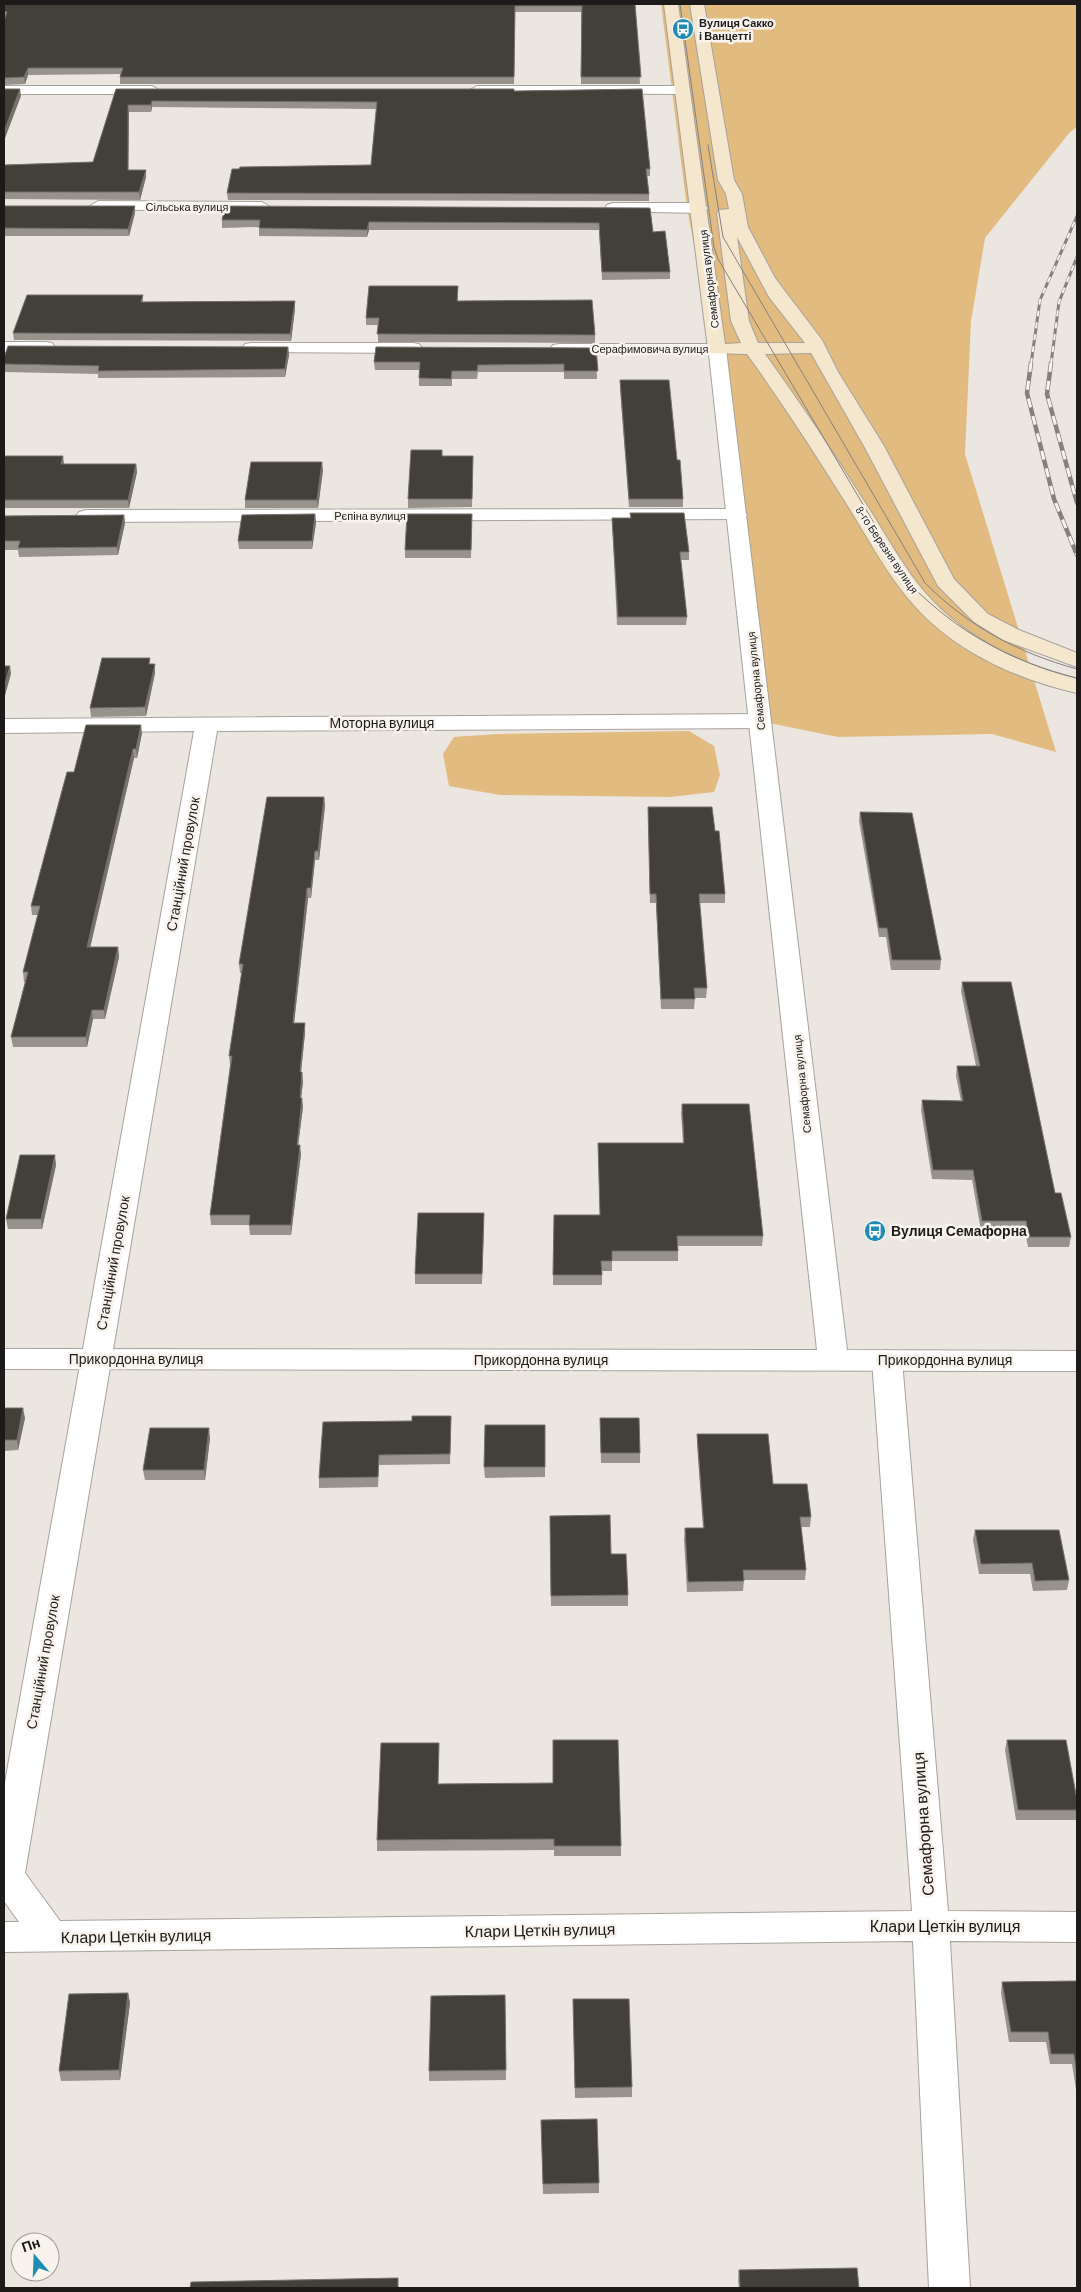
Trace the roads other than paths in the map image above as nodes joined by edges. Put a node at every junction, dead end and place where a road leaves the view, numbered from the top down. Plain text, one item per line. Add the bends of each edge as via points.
1 (671, 4) edge
2 (697, 4) edge
3 (4, 90) edge
4 (162, 90) edge
5 (460, 90) edge
6 (684, 90) junction
7 (726, 180) junction
8 (84, 206) edge
9 (274, 207) edge
10 (593, 208) edge
11 (700, 208) junction
12 (4, 347) edge
13 (63, 347) edge
14 (232, 348) edge
15 (430, 348) edge
16 (539, 348) edge
17 (816, 348) junction
18 (717, 349) junction
19 (752, 349) junction
20 (737, 515) junction
21 (63, 516) edge
22 (1077, 661) edge
23 (1077, 686) edge
24 (760, 721) junction
25 (207, 724) junction
26 (4, 726) edge
27 (4, 1359) edge
28 (96, 1359) junction
29 (833, 1360) junction
30 (887, 1360) junction
31 (1077, 1361) edge
32 (931, 1926) junction
33 (1077, 1927) edge
34 (4, 1937) edge
35 (51, 1937) junction
36 (950, 2288) edge

1 - 6 main road, Семафорна вулиця
2 - 7 main road, Семафорна вулиця
3 - 4 street
5 - 6 street
6 - 11 main road, Семафорна вулиця
7 - 17 main road, Семафорна вулиця via 734,194 740,227 753,254 778,297 808,332
7 - 19 main road, Семафорна вулиця via 723,193 730,257 740,321
8 - 9 street, Сільська вулиця
10 - 11 street
11 - 18 main road, Семафорна вулиця
12 - 13 street
14 - 15 street
16 - 18 street, Серафимовича вулиця
17 - 19 main road, Серафимовича вулиця
17 - 22 main road via 874,446 945,582 960,600 981,618 1020,639
18 - 19 main road, Серафимовича вулиця
18 - 20 street, Семафорна вулиця
19 - 23 main road, 8-го Березня вулиця via 808,428 909,586 928,608 980,649 1020,667
20 - 21 street, Рєпіна вулиця
20 - 24 street, Семафорна вулиця
24 - 25 street, Моторна вулиця
24 - 29 street, Семафорна вулиця
25 - 26 street, Моторна вулиця
25 - 28 street, Станційний провулок
27 - 28 street, Прикордонна вулиця
28 - 29 street, Прикордонна вулиця
28 - 35 street, Станційний провулок via 6,1876
29 - 30 street, Прикордонна вулиця
30 - 31 street, Прикордонна вулиця
30 - 32 street, Семафорна вулиця
32 - 33 street, Клари Цеткін вулиця
32 - 35 street, Клари Цеткін вулиця
32 - 36 street, Семафорна вулиця
34 - 35 street, Клари Цеткін вулиця

